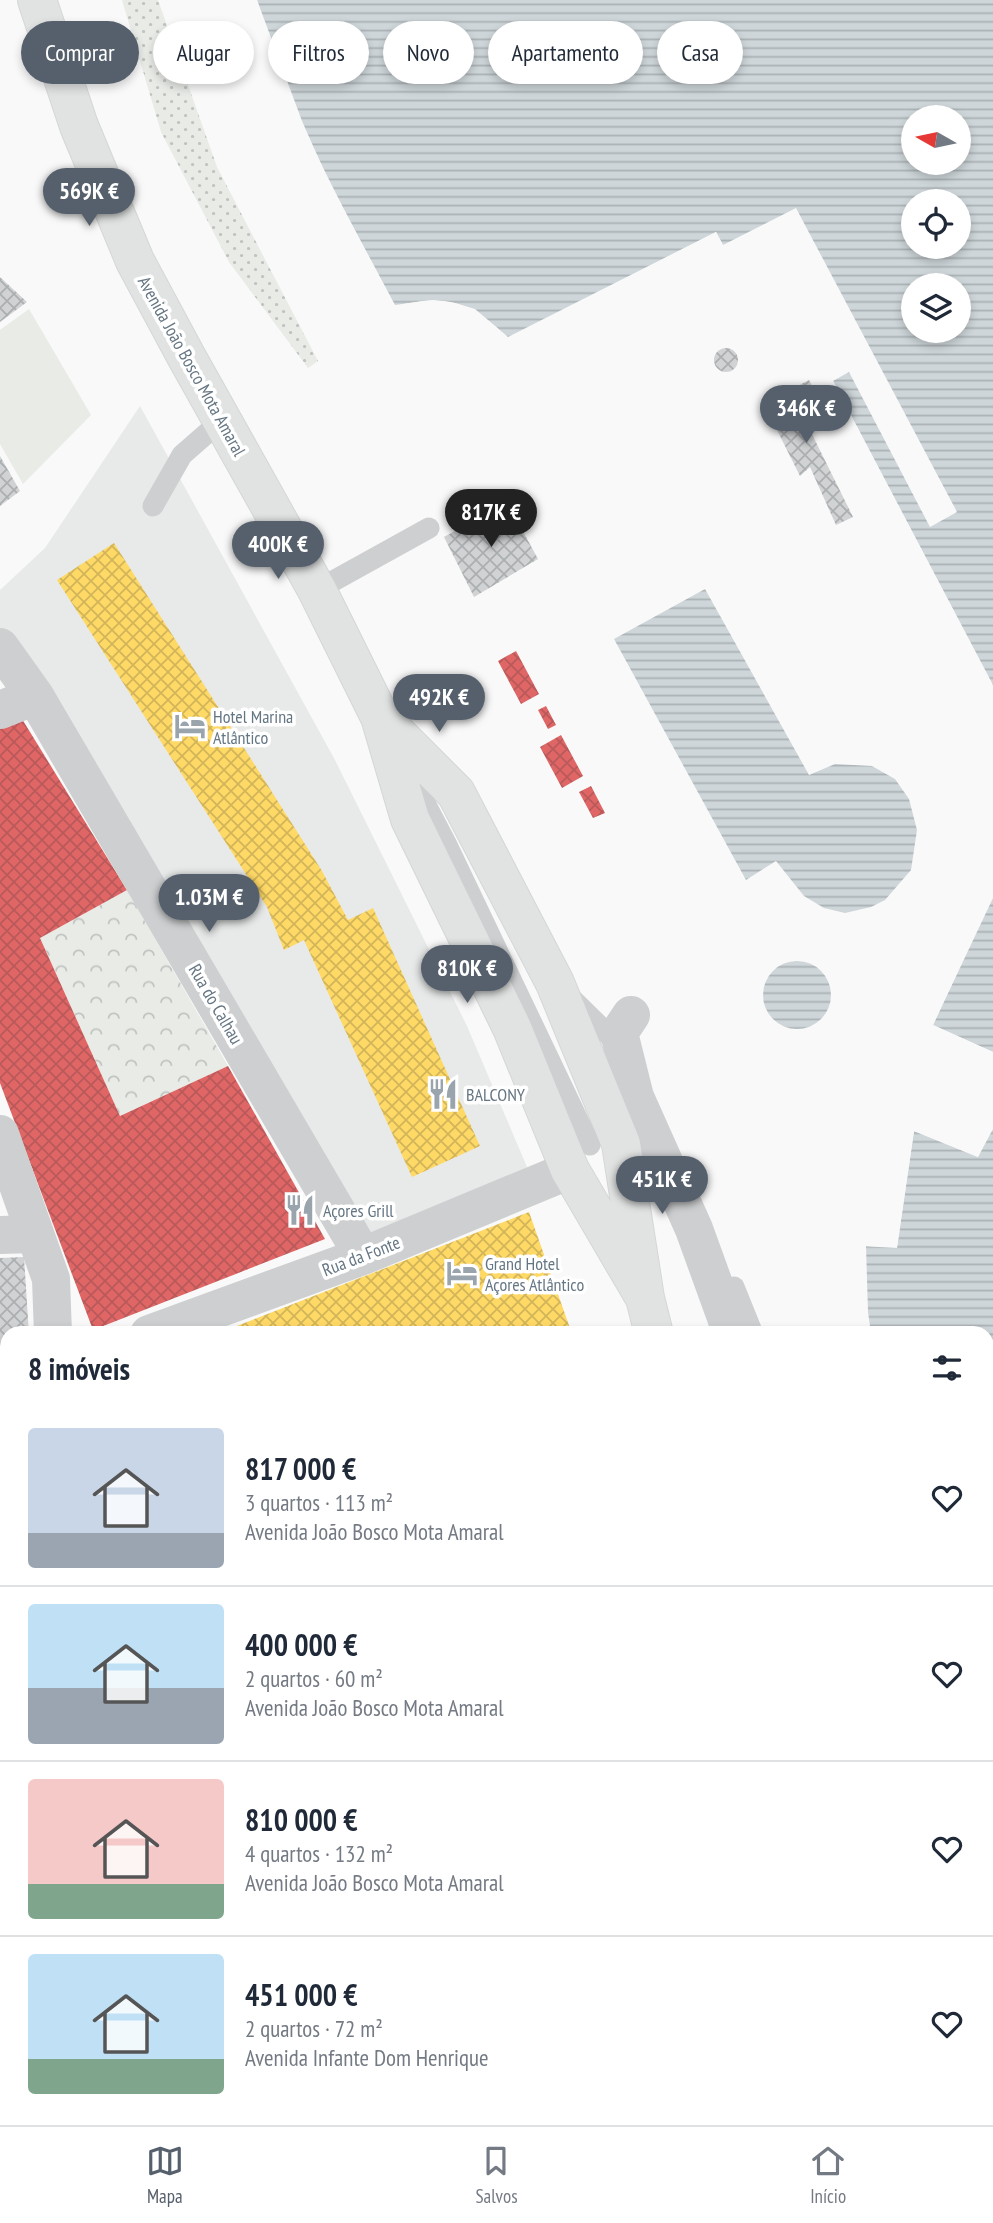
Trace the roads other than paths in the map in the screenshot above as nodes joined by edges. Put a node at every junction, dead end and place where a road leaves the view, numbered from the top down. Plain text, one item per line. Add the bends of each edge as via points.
1 (37, 0) edge
2 (222, 420) junction
3 (153, 506) dead end
4 (429, 528) dead end
5 (317, 590) junction
6 (0, 647) edge
7 (17, 703) edge
8 (380, 717) junction
9 (555, 983) junction
10 (627, 1033) junction
11 (0, 1134) edge
12 (593, 1153) junction
13 (18, 1235) edge
14 (363, 1256) junction
15 (51, 1279) junction
16 (650, 1316) edge
17 (53, 1326) edge
18 (70, 1326) edge
19 (171, 1326) edge
20 (729, 1326) edge
21 (750, 1326) edge

1 - 2 main road, Avenida João Bosco Mota Amaral via 79,126 135,261
2 - 3 lane via 182,455
2 - 5 main road, Avenida João Bosco Mota Amaral
4 - 5 lane
5 - 8 main road, Avenida João Bosco Mota Amaral
6 - 7 street, Rua do Calhau
7 - 14 street, Rua do Calhau
8 - 9 main road, Avenida João Bosco Mota Amaral via 456,793
8 - 12 main road, Avenida João Bosco Mota Amaral via 410,819 512,1028
9 - 10 lane
9 - 12 main road, Avenida João Bosco Mota Amaral
10 - 20 street via 635,1097 694,1229
10 - 21 lane
11 - 13 street
12 - 14 street, Rua da Fonte
12 - 16 main road
12 - 16 main road
13 - 15 street
14 - 19 street, Rua da Fonte
15 - 17 street
15 - 18 street

